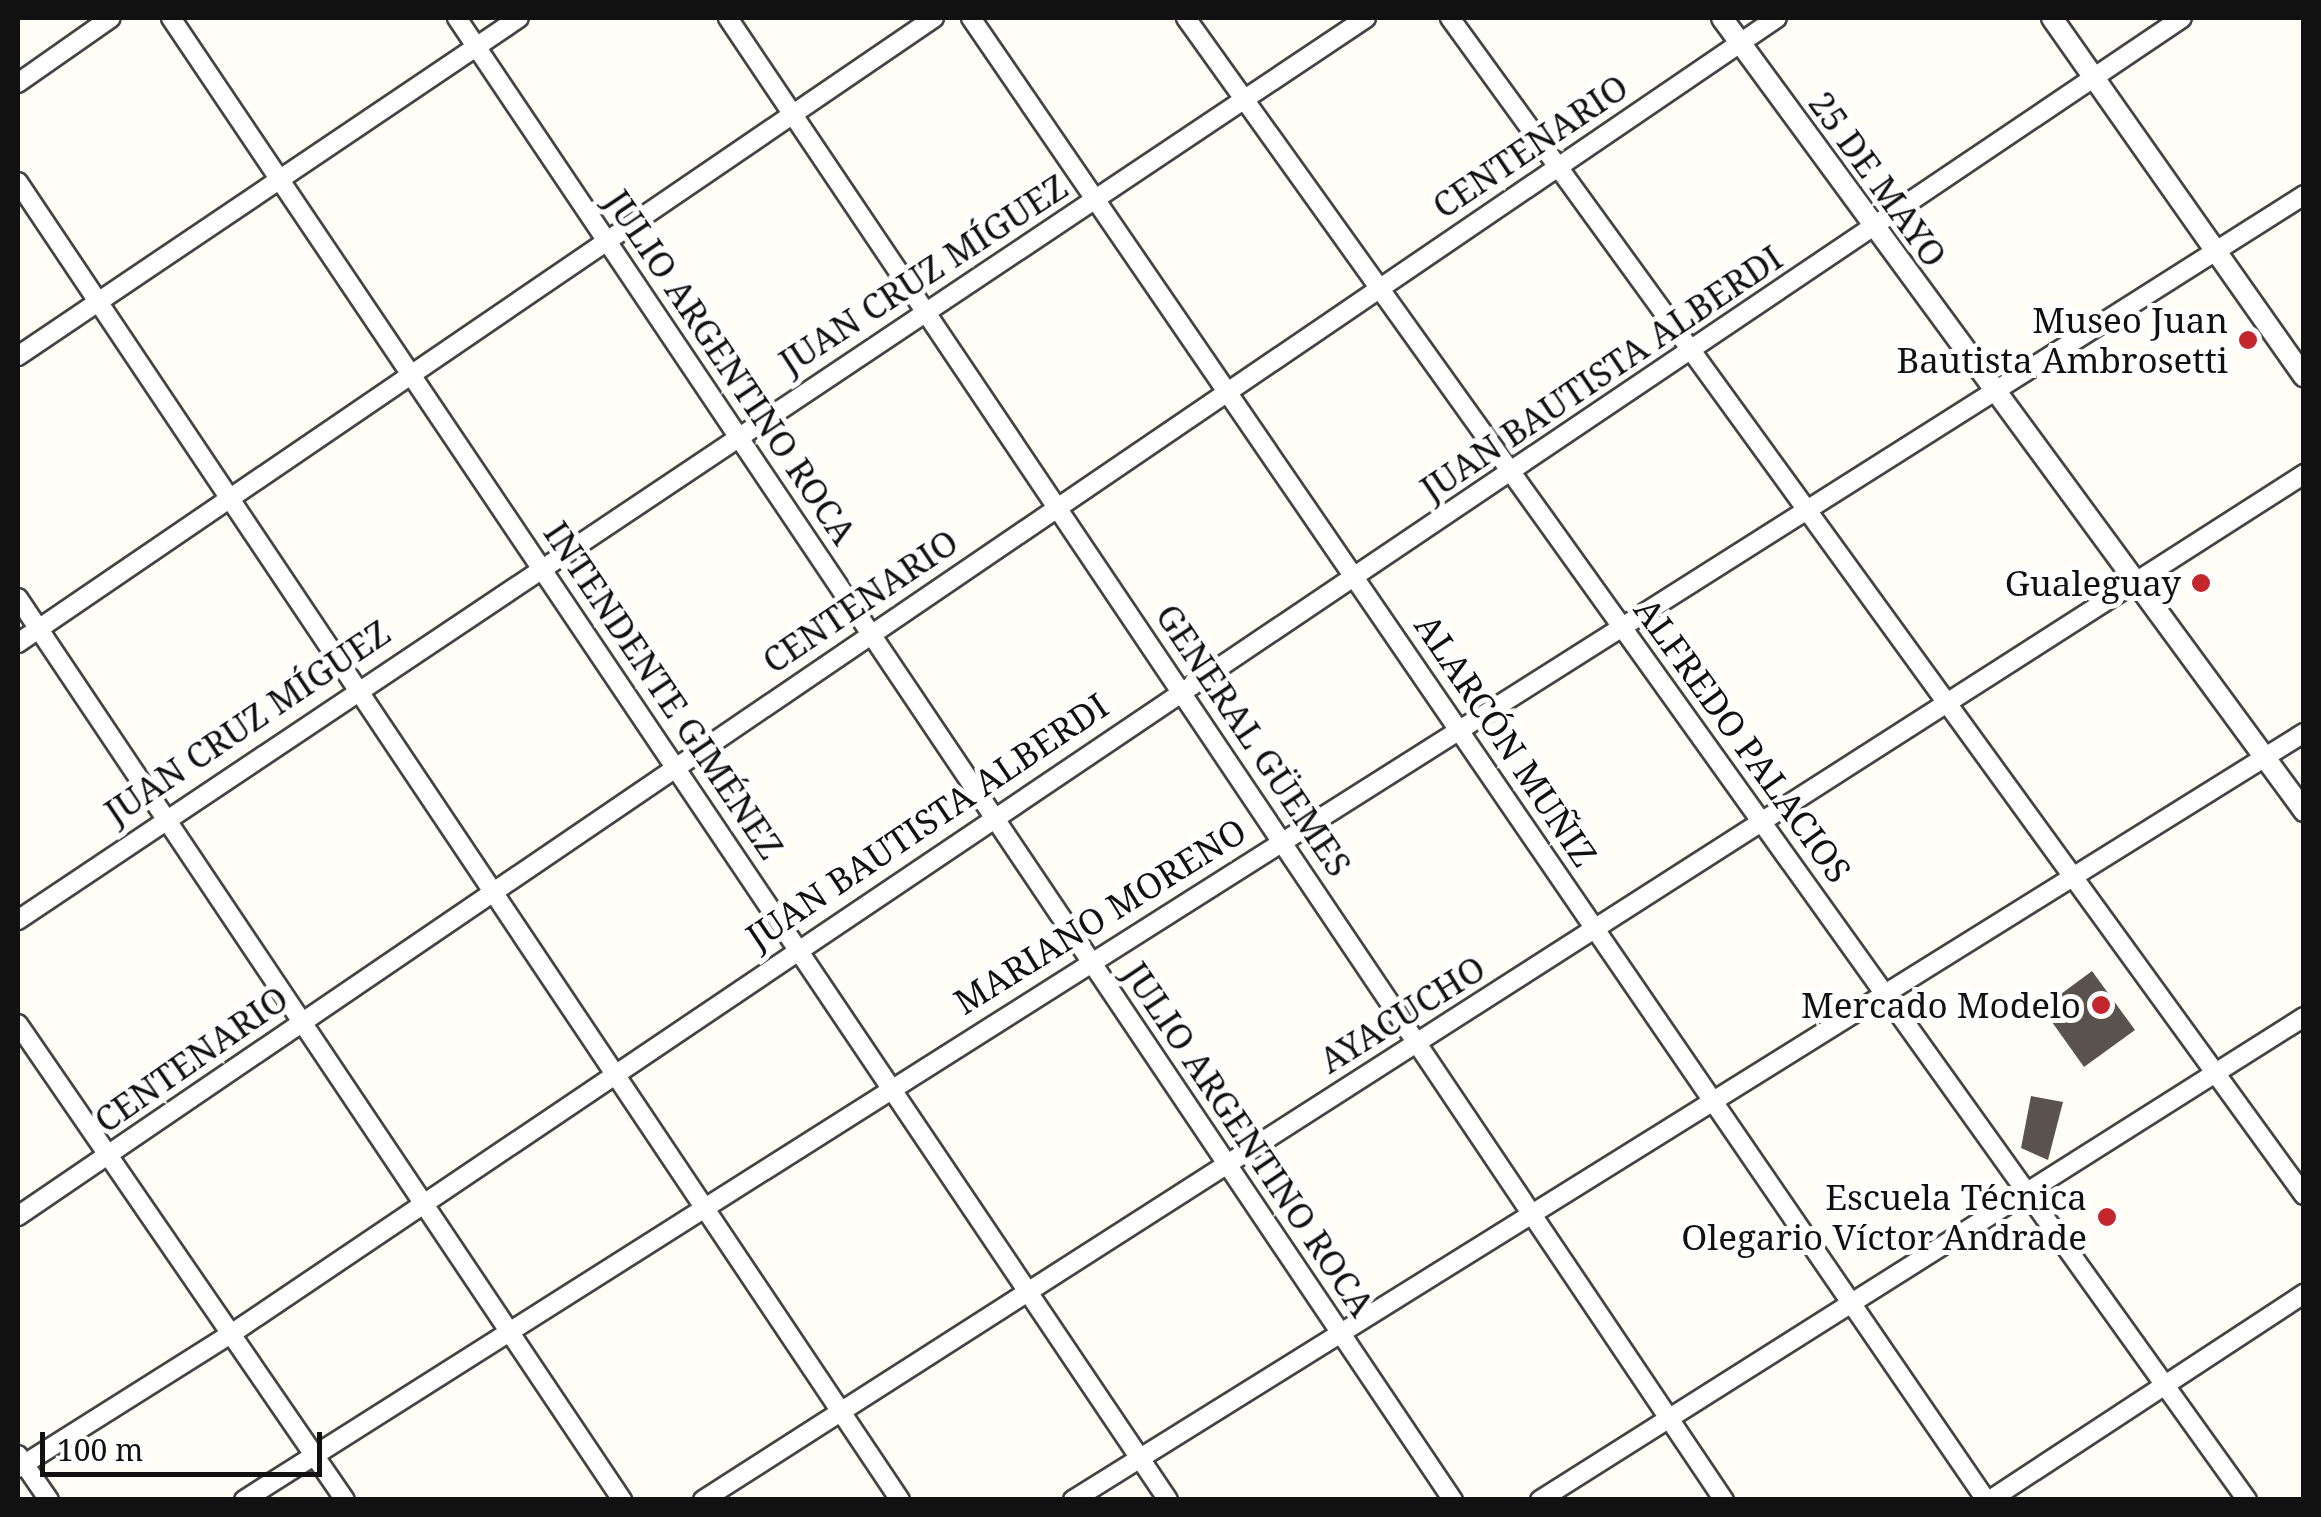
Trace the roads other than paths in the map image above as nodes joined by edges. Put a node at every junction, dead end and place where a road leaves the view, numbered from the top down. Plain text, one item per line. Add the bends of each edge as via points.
1 (112, 18) edge
2 (171, 18) edge
3 (457, 18) edge
4 (519, 18) edge
5 (728, 18) edge
6 (934, 18) edge
7 (971, 18) edge
8 (1186, 18) edge
9 (1366, 18) edge
10 (1450, 18) edge
11 (1722, 18) edge
12 (1777, 18) edge
13 (2052, 18) edge
14 (2182, 18) edge
15 (1740, 43) junction
16 (476, 46) junction
17 (2096, 78) junction
18 (18, 84) edge
19 (1244, 98) junction
20 (793, 112) junction
21 (1558, 166) junction
22 (18, 182) edge
23 (284, 182) junction
24 (2304, 195) edge
25 (1096, 200) junction
26 (1872, 228) junction
27 (607, 240) junction
28 (2215, 250) junction
29 (1379, 288) junction
30 (98, 300) junction
31 (925, 308) junction
32 (1692, 352) junction
33 (18, 356) edge
34 (411, 372) junction
35 (2304, 376) edge
36 (1992, 390) junction
37 (1229, 394) junction
38 (738, 436) junction
39 (1511, 472) junction
40 (2304, 474) edge
41 (228, 496) junction
42 (1057, 504) junction
43 (1806, 510) junction
44 (540, 564) junction
45 (1356, 579) junction
46 (2136, 582) junction
47 (18, 598) edge
48 (1622, 626) junction
49 (38, 629) junction
50 (872, 634) junction
51 (18, 644) edge
52 (355, 686) junction
53 (1181, 689) junction
54 (1948, 705) junction
55 (1460, 732) junction
56 (2304, 733) edge
57 (2264, 758) junction
58 (675, 765) junction
59 (2304, 811) edge
60 (164, 818) junction
61 (994, 818) junction
62 (1762, 823) junction
63 (1282, 840) junction
64 (2072, 876) junction
65 (492, 889) junction
66 (18, 920) edge
67 (1598, 931) junction
68 (797, 946) junction
69 (1091, 961) junction
70 (1884, 992) junction
71 (2304, 1017) edge
72 (302, 1022) junction
73 (18, 1024) edge
74 (1417, 1041) junction
75 (612, 1069) junction
76 (2215, 1073) junction
77 (890, 1085) junction
78 (1714, 1102) junction
79 (109, 1157) junction
80 (1226, 1163) junction
81 (2026, 1192) junction
82 (2304, 1195) edge
83 (422, 1201) junction
84 (702, 1203) junction
85 (1532, 1213) junction
86 (18, 1216) edge
87 (1026, 1288) junction
88 (2304, 1294) edge
89 (1853, 1305) junction
90 (508, 1330) junction
91 (231, 1334) junction
92 (1341, 1334) junction
93 (2164, 1384) junction
94 (840, 1410) junction
95 (1669, 1418) junction
96 (316, 1457) junction
97 (1140, 1458) junction
98 (20, 1462) edge
99 (48, 1500) edge
100 (244, 1500) edge
101 (346, 1500) edge
102 (622, 1500) edge
103 (703, 1500) edge
104 (900, 1500) edge
105 (1073, 1500) edge
106 (1168, 1500) edge
107 (1452, 1500) edge
108 (1540, 1500) edge
109 (1724, 1500) edge
110 (1989, 1500) edge
111 (2247, 1500) edge

1 - 18 street
2 - 23 street, INTENDENTE GIMÉNEZ
3 - 16 street, JULIO ARGENTINO ROCA
4 - 16 street
5 - 20 street, GENERAL GÜEMES
6 - 20 street
7 - 25 street, ALARCÓN MUÑIZ
8 - 19 street, ALFREDO PALACIOS
9 - 19 street, JUAN CRUZ MÍGUEZ
10 - 21 street
11 - 15 street, 25 DE MAYO
12 - 15 street, CENTENARIO
13 - 17 street
14 - 17 street, JUAN BAUTISTA ALBERDI
15 - 21 street, CENTENARIO
15 - 26 street, 25 DE MAYO
16 - 23 street
16 - 27 street, JULIO ARGENTINO ROCA
17 - 26 street, JUAN BAUTISTA ALBERDI
17 - 28 street
19 - 25 street, JUAN CRUZ MÍGUEZ
19 - 29 street, ALFREDO PALACIOS
20 - 27 street
20 - 31 street, GENERAL GÜEMES
21 - 29 street, CENTENARIO
21 - 32 street
22 - 30 street
23 - 30 street
23 - 34 street, INTENDENTE GIMÉNEZ
24 - 28 street, MARIANO MORENO
25 - 31 street, JUAN CRUZ MÍGUEZ
25 - 37 street, ALARCÓN MUÑIZ
26 - 32 street, JUAN BAUTISTA ALBERDI
26 - 36 street, 25 DE MAYO
27 - 34 street
27 - 38 street, JULIO ARGENTINO ROCA
28 - 35 street
28 - 36 street, MARIANO MORENO
29 - 37 street, CENTENARIO
29 - 39 street, ALFREDO PALACIOS
30 - 33 street
30 - 41 street
31 - 38 street, JUAN CRUZ MÍGUEZ
31 - 42 street, GENERAL GÜEMES
32 - 39 street, JUAN BAUTISTA ALBERDI
32 - 43 street
34 - 41 street
34 - 44 street, INTENDENTE GIMÉNEZ
36 - 43 street, MARIANO MORENO
36 - 46 street, 25 DE MAYO
37 - 42 street, CENTENARIO
37 - 45 street, ALARCÓN MUÑIZ
38 - 44 street, JUAN CRUZ MÍGUEZ
38 - 50 street, JULIO ARGENTINO ROCA
39 - 45 street, JUAN BAUTISTA ALBERDI
39 - 48 street, ALFREDO PALACIOS
40 - 46 street, AYACUCHO
41 - 49 street
41 - 52 street
42 - 50 street, CENTENARIO
42 - 53 street, GENERAL GÜEMES
43 - 48 street, MARIANO MORENO
43 - 54 street
44 - 52 street, JUAN CRUZ MÍGUEZ
44 - 58 street, INTENDENTE GIMÉNEZ
45 - 53 street, JUAN BAUTISTA ALBERDI
45 - 55 street, ALARCÓN MUÑIZ
46 - 54 street, AYACUCHO
46 - 57 street, 25 DE MAYO
47 - 49 street
48 - 55 street, MARIANO MORENO
48 - 62 street, ALFREDO PALACIOS
49 - 51 street
49 - 60 street
50 - 58 street, CENTENARIO
50 - 61 street, JULIO ARGENTINO ROCA
52 - 60 street, JUAN CRUZ MÍGUEZ
52 - 65 street
53 - 61 street, JUAN BAUTISTA ALBERDI
53 - 63 street, GENERAL GÜEMES
54 - 62 street, AYACUCHO
54 - 64 street
55 - 63 street, MARIANO MORENO
55 - 67 street, ALARCÓN MUÑIZ
56 - 57 street
57 - 59 street, 25 DE MAYO
57 - 64 street
58 - 65 street, CENTENARIO
58 - 68 street, INTENDENTE GIMÉNEZ
60 - 66 street, JUAN CRUZ MÍGUEZ
60 - 72 street
61 - 68 street, JUAN BAUTISTA ALBERDI
61 - 69 street, JULIO ARGENTINO ROCA
62 - 67 street, AYACUCHO
62 - 70 street, ALFREDO PALACIOS
63 - 69 street, MARIANO MORENO
63 - 74 street, GENERAL GÜEMES
64 - 70 street
64 - 76 street
65 - 72 street, CENTENARIO
65 - 75 street
67 - 74 street, AYACUCHO
67 - 78 street, ALARCÓN MUÑIZ
68 - 75 street, JUAN BAUTISTA ALBERDI
68 - 77 street, INTENDENTE GIMÉNEZ
69 - 77 street, MARIANO MORENO
69 - 80 street, JULIO ARGENTINO ROCA
70 - 78 street
70 - 81 street, ALFREDO PALACIOS
71 - 76 street
72 - 79 street, CENTENARIO
72 - 83 street
73 - 79 street
74 - 80 street, AYACUCHO
74 - 85 street, GENERAL GÜEMES
75 - 83 street, JUAN BAUTISTA ALBERDI
75 - 84 street
76 - 81 street
76 - 82 street
77 - 84 street, MARIANO MORENO
77 - 87 street, INTENDENTE GIMÉNEZ
78 - 85 street
78 - 89 street, ALARCÓN MUÑIZ
79 - 86 street, CENTENARIO
79 - 91 street
80 - 87 street, AYACUCHO
80 - 92 street, JULIO ARGENTINO ROCA
81 - 89 street
81 - 93 street, ALFREDO PALACIOS
83 - 90 street
83 - 91 street, JUAN BAUTISTA ALBERDI
84 - 90 street, MARIANO MORENO
84 - 94 street
85 - 92 street
85 - 95 street, GENERAL GÜEMES
87 - 94 street, AYACUCHO
87 - 97 street, INTENDENTE GIMÉNEZ
88 - 93 street
89 - 95 street
89 - 110 street, ALARCÓN MUÑIZ
90 - 96 street, MARIANO MORENO
90 - 102 street
91 - 96 street
91 - 98 street, JUAN BAUTISTA ALBERDI
92 - 97 street
92 - 107 street, JULIO ARGENTINO ROCA
93 - 110 street
93 - 111 street, ALFREDO PALACIOS
94 - 103 street, AYACUCHO
94 - 104 street
95 - 108 street
95 - 109 street, GENERAL GÜEMES
96 - 100 street, MARIANO MORENO
96 - 101 street
97 - 105 street
97 - 106 street, INTENDENTE GIMÉNEZ
98 - 99 street

